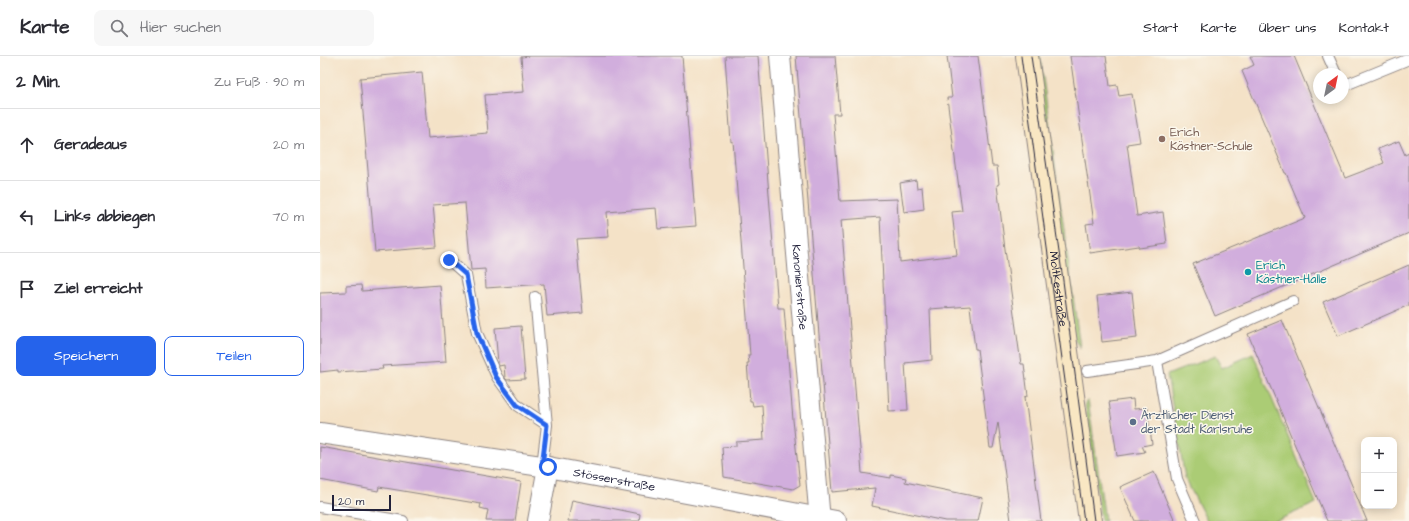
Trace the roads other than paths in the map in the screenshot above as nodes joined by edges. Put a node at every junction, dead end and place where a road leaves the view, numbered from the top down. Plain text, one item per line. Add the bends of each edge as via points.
1 (780, 56) edge
2 (1026, 56) edge
3 (1328, 56) edge
4 (1394, 60) edge
5 (1409, 60) edge
6 (1333, 68) edge
7 (1349, 83) edge
8 (449, 260) dead end
9 (535, 297) dead end
10 (1293, 301) dead end
11 (1157, 361) junction
12 (1087, 371) dead end
13 (547, 425) junction
14 (320, 433) edge
15 (545, 466) junction
16 (320, 507) edge
17 (826, 520) edge
18 (403, 521) edge
19 (538, 521) edge
20 (1090, 521) edge
21 (1195, 521) edge

1 - 17 street, Kanonierstraße
2 - 20 main road, Moltkestraße
3 - 6 lane
4 - 5 lane
4 - 7 lane
8 - 13 lane via 466,275 477,333 496,377 517,405
9 - 13 lane
10 - 11 lane
11 - 12 lane
11 - 21 lane via 1177,479
13 - 15 lane
14 - 15 street, Stösserstraße
15 - 17 street, Stösserstraße
15 - 19 street
16 - 18 lane

